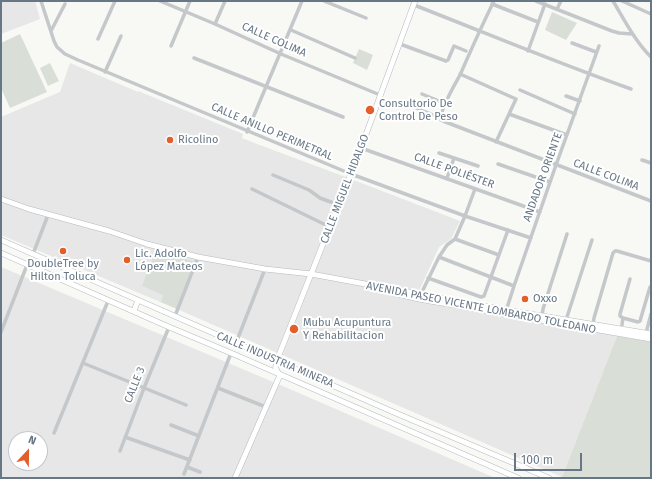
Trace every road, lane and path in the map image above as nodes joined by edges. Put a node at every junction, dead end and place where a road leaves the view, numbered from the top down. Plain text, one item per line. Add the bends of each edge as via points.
1 (115, 1) edge
2 (160, 1) edge
3 (190, 1) edge
4 (225, 1) edge
5 (302, 1) edge
6 (324, 1) edge
7 (536, 1) edge
8 (561, 1) edge
9 (614, 1) edge
10 (622, 1) edge
11 (42, 2) edge
12 (493, 2) edge
13 (415, 3) edge
14 (65, 4) dead end
15 (545, 4) junction
16 (558, 10) junction
17 (186, 11) junction
18 (651, 14) edge
19 (366, 18) dead end
20 (538, 22) junction
21 (215, 24) junction
22 (290, 30) junction
23 (51, 31) junction
24 (480, 31) junction
25 (632, 34) junction
26 (121, 36) dead end
27 (98, 40) dead end
28 (572, 43) dead end
29 (400, 44) junction
30 (171, 46) dead end
31 (599, 46) dead end
32 (528, 50) junction
33 (466, 51) dead end
34 (596, 52) junction
35 (281, 54) junction
36 (651, 57) edge
37 (194, 58) dead end
38 (356, 58) dead end
39 (105, 72) junction
40 (460, 74) junction
41 (589, 74) junction
42 (267, 87) junction
43 (631, 89) dead end
44 (520, 90) dead end
45 (422, 94) dead end
46 (380, 95) junction
47 (566, 96) dead end
48 (580, 101) junction
49 (402, 102) dead end
50 (446, 104) junction
51 (509, 114) junction
52 (575, 114) junction
53 (343, 117) dead end
54 (440, 118) junction
55 (247, 132) junction
56 (567, 135) junction
57 (496, 142) junction
58 (361, 148) junction
59 (439, 153) dead end
60 (454, 158) junction
61 (642, 160) dead end
62 (651, 163) edge
63 (498, 164) dead end
64 (556, 165) junction
65 (478, 166) dead end
66 (351, 174) junction
67 (273, 175) dead end
68 (447, 178) junction
69 (550, 182) junction
70 (252, 189) dead end
71 (475, 189) junction
72 (1, 199) edge
73 (651, 201) edge
74 (339, 205) junction
75 (540, 212) junction
76 (48, 215) junction
77 (465, 216) junction
78 (330, 227) junction
79 (508, 230) junction
80 (567, 234) dead end
81 (531, 238) junction
82 (455, 239) junction
83 (1, 240) edge
84 (592, 240) dead end
85 (1, 254) edge
86 (33, 254) junction
87 (499, 255) junction
88 (198, 257) junction
89 (439, 257) junction
90 (651, 261) edge
91 (27, 265) junction
92 (265, 269) junction
93 (311, 274) junction
94 (491, 277) junction
95 (428, 278) junction
96 (630, 280) dead end
97 (514, 286) junction
98 (650, 287) edge
99 (420, 297) junction
100 (138, 300) junction
101 (108, 301) junction
102 (134, 311) junction
103 (506, 312) junction
104 (651, 314) edge
105 (175, 316) junction
106 (542, 316) junction
107 (623, 318) junction
108 (566, 320) junction
109 (593, 324) junction
110 (168, 327) junction
111 (1, 332) edge
112 (621, 332) junction
113 (649, 334) edge
114 (651, 340) edge
115 (236, 343) junction
116 (231, 354) junction
117 (277, 360) junction
118 (83, 363) junction
119 (280, 375) junction
120 (144, 388) junction
121 (218, 388) junction
122 (186, 405) dead end
123 (266, 407) junction
124 (171, 425) dead end
125 (54, 433) dead end
126 (199, 436) junction
127 (125, 437) junction
128 (120, 451) dead end
129 (190, 460) junction
130 (187, 467) junction
131 (200, 472) dead end
132 (184, 474) dead end
133 (235, 478) edge
134 (518, 478) edge
135 (549, 478) edge

1 - 27 street
2 - 17 street, CALLE COLIMA
3 - 17 street
4 - 21 street
5 - 22 street
6 - 19 street
7 - 15 street
8 - 16 street
9 - 25 street
10 - 18 street
11 - 23 street, CALLE ANILLO PERIMETRAL
12 - 20 street
12 - 24 street
13 - 24 street
13 - 29 main road, CALLE MIGUEL HIDALGO
14 - 23 street
15 - 16 street
15 - 20 street
16 - 25 street via 612,31
17 - 21 street, CALLE COLIMA
17 - 30 street
20 - 32 street
21 - 35 street, CALLE COLIMA
22 - 35 street
22 - 38 street
23 - 39 street, CALLE ANILLO PERIMETRAL via 60,50
24 - 32 street
24 - 40 street
25 - 36 street
26 - 39 street
28 - 34 street
29 - 33 street via 446,61 454,46
29 - 46 main road, CALLE MIGUEL HIDALGO
31 - 34 street, ANDADOR ORIENTE
32 - 41 street
34 - 41 street, ANDADOR ORIENTE
35 - 42 street
35 - 46 street, CALLE COLIMA
37 - 42 street
39 - 55 street, CALLE ANILLO PERIMETRAL
40 - 50 street
40 - 51 street via 516,99
41 - 43 street
41 - 48 street, ANDADOR ORIENTE
42 - 53 street
42 - 55 street
44 - 52 street
45 - 50 street
46 - 58 main road, CALLE MIGUEL HIDALGO
47 - 48 street
48 - 52 street, ANDADOR ORIENTE
49 - 54 street
50 - 54 street
51 - 56 street
51 - 57 street
52 - 56 street, ANDADOR ORIENTE
54 - 57 street, CALLE COLIMA via 443,122
55 - 66 street, CALLE ANILLO PERIMETRAL
56 - 64 street, ANDADOR ORIENTE
57 - 64 street, CALLE COLIMA
58 - 66 main road, CALLE MIGUEL HIDALGO
58 - 68 street, CALLE POLIÉSTER
59 - 60 street
60 - 65 street
60 - 68 street
61 - 62 street
63 - 69 street
64 - 69 street, ANDADOR ORIENTE
64 - 73 street, CALLE COLIMA
66 - 74 main road, CALLE MIGUEL HIDALGO
66 - 77 street, CALLE ANILLO PERIMETRAL
67 - 74 street
68 - 71 street, CALLE POLIÉSTER
69 - 75 street, ANDADOR ORIENTE
70 - 78 street
71 - 75 street, CALLE POLIÉSTER
71 - 77 street
72 - 76 main road, AVENIDA PASEO VICENTE LOMBARDO TOLEDANO
74 - 78 main road, CALLE MIGUEL HIDALGO
75 - 81 street, ANDADOR ORIENTE
76 - 86 street
76 - 88 main road, AVENIDA PASEO VICENTE LOMBARDO TOLEDANO
77 - 79 street, CALLE ANILLO PERIMETRAL
77 - 82 street
78 - 93 main road, CALLE MIGUEL HIDALGO
79 - 81 street, CALLE ANILLO PERIMETRAL
79 - 87 street
80 - 106 street
81 - 97 street, ANDADOR ORIENTE
82 - 87 street
82 - 89 street
83 - 86 main road, CALLE INDUSTRIA MINERA
84 - 108 street
85 - 91 main road, CALLE INDUSTRIA MINERA
86 - 100 main road, CALLE INDUSTRIA MINERA
87 - 94 street
88 - 92 main road, AVENIDA PASEO VICENTE LOMBARDO TOLEDANO
88 - 105 street
89 - 94 street
89 - 95 street
90 - 109 street via 617,251 613,253
91 - 101 main road, CALLE INDUSTRIA MINERA
91 - 111 street
92 - 93 main road, AVENIDA PASEO VICENTE LOMBARDO TOLEDANO
92 - 115 street
93 - 99 main road, AVENIDA PASEO VICENTE LOMBARDO TOLEDANO
93 - 117 main road, CALLE MIGUEL HIDALGO
94 - 95 street via 483,297
94 - 97 street
95 - 99 street
96 - 107 street via 620,314
97 - 103 street, ANDADOR ORIENTE
98 - 107 street via 640,321
99 - 103 main road, AVENIDA PASEO VICENTE LOMBARDO TOLEDANO
100 - 102 main road
100 - 105 main road, CALLE INDUSTRIA MINERA
101 - 102 main road, CALLE INDUSTRIA MINERA
101 - 118 street
102 - 110 main road, CALLE INDUSTRIA MINERA
103 - 106 main road, AVENIDA PASEO VICENTE LOMBARDO TOLEDANO
103 - 112 main road, AVENIDA PASEO VICENTE LOMBARDO TOLEDANO
104 - 113 street
105 - 115 main road, CALLE INDUSTRIA MINERA
106 - 108 main road, AVENIDA PASEO VICENTE LOMBARDO TOLEDANO
107 - 112 street
108 - 109 main road, AVENIDA PASEO VICENTE LOMBARDO TOLEDANO
109 - 112 main road, AVENIDA PASEO VICENTE LOMBARDO TOLEDANO
110 - 116 main road, CALLE INDUSTRIA MINERA
110 - 120 street, CALLE 3
112 - 113 main road, AVENIDA PASEO VICENTE LOMBARDO TOLEDANO
112 - 114 main road, AVENIDA PASEO VICENTE LOMBARDO TOLEDANO
115 - 117 main road, CALLE INDUSTRIA MINERA
116 - 119 main road, CALLE INDUSTRIA MINERA
116 - 121 street, CALLE INDUSTRIA MINERA
117 - 119 main road via 275,366
117 - 135 main road, CALLE INDUSTRIA MINERA
118 - 120 street
118 - 125 street
119 - 123 main road
119 - 134 main road, CALLE INDUSTRIA MINERA
120 - 122 street
120 - 127 street, CALLE 3
121 - 123 street
121 - 126 street, CALLE INDUSTRIA MINERA
123 - 133 main road
124 - 126 street
126 - 129 street, CALLE INDUSTRIA MINERA
127 - 128 street, CALLE 3
127 - 129 street
129 - 130 street, CALLE INDUSTRIA MINERA
130 - 131 street
130 - 132 street, CALLE INDUSTRIA MINERA

